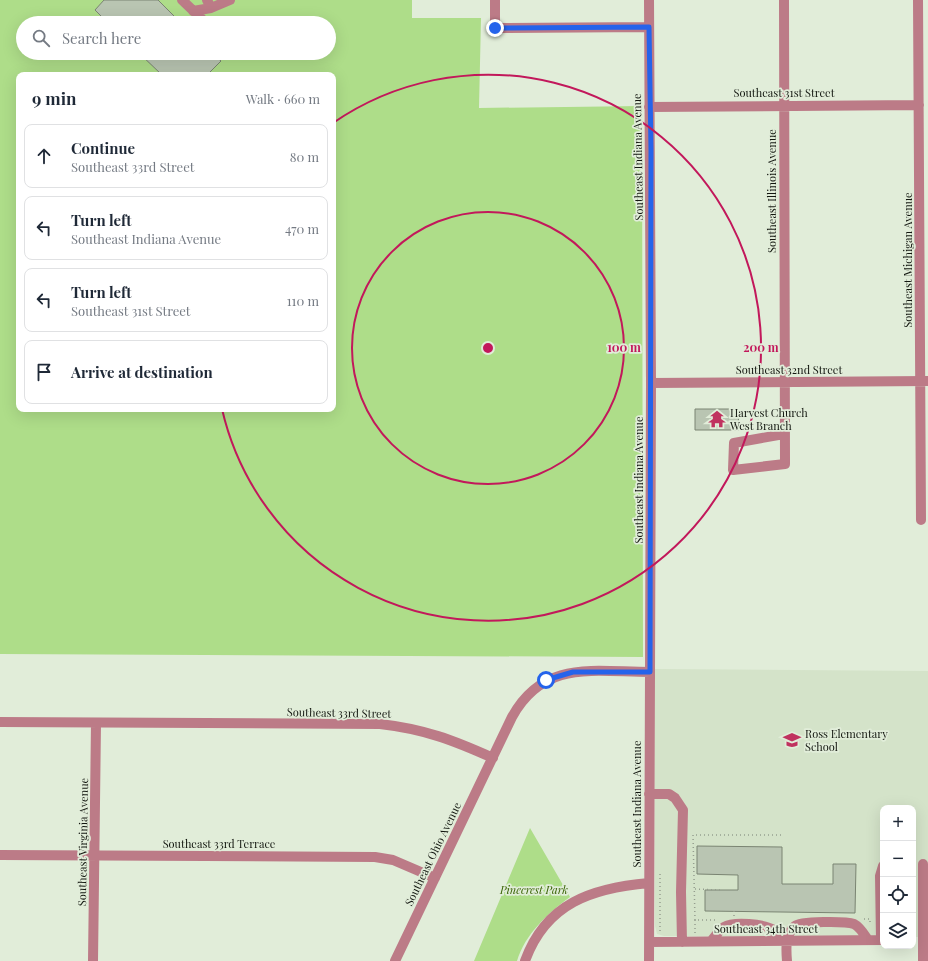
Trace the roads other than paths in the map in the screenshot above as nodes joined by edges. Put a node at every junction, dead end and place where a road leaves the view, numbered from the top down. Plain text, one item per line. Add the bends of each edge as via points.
1 (182, 0) edge
2 (230, 0) edge
3 (495, 0) edge
4 (649, 0) edge
5 (784, 0) edge
6 (918, 0) edge
7 (209, 4) edge
8 (193, 11) junction
9 (198, 16) edge
10 (649, 27) junction
11 (784, 105) junction
12 (918, 105) junction
13 (650, 107) junction
14 (784, 381) junction
15 (924, 381) edge
16 (651, 383) junction
17 (784, 434) junction
18 (921, 520) dead end
19 (650, 672) junction
20 (0, 722) edge
21 (96, 723) junction
22 (493, 758) junction
23 (649, 794) junction
24 (0, 856) edge
25 (94, 856) junction
26 (921, 864) edge
27 (435, 878) junction
28 (649, 883) junction
29 (921, 886) edge
30 (921, 912) edge
31 (868, 940) junction
32 (880, 940) edge
33 (711, 941) junction
34 (782, 941) junction
35 (921, 941) edge
36 (649, 942) junction
37 (682, 942) junction
38 (93, 961) edge
39 (395, 961) edge
40 (524, 961) edge
41 (649, 961) edge
42 (786, 961) edge
43 (923, 961) edge

1 - 8 street
2 - 7 street
3 - 10 street via 495,28
4 - 10 street, Southeast Indiana Avenue
5 - 11 street, Southeast Illinois Avenue
6 - 12 street, Southeast Michigan Avenue
7 - 8 street
8 - 9 street
10 - 13 street, Southeast Indiana Avenue
11 - 12 street, Southeast 31st Street
11 - 13 street, Southeast 31st Street
11 - 14 street, Southeast Illinois Avenue
12 - 15 street, Southeast Michigan Avenue
13 - 16 street, Southeast Indiana Avenue
14 - 15 street, Southeast 32nd Street
14 - 16 street, Southeast 32nd Street
14 - 17 street, Southeast Illinois Avenue
15 - 18 street, Southeast Michigan Avenue
16 - 19 street, Southeast Indiana Avenue
17 - 17 street, Southeast Illinois Avenue via 785,464 733,470 734,443
19 - 22 street via 573,672 546,680 518,706
19 - 23 street, Southeast Indiana Avenue
20 - 21 street, Southeast 33rd Street
21 - 22 street, Southeast 33rd Street via 380,724 438,735
21 - 25 street, Southeast Virginia Avenue
22 - 27 street, Southeast Ohio Avenue
23 - 28 street, Southeast Indiana Avenue
23 - 37 street via 669,794 683,810
24 - 25 street, Southeast 33rd Terrace
25 - 27 street, Southeast 33rd Terrace via 375,857 393,860
25 - 38 street, Southeast Virginia Avenue
26 - 29 street
27 - 39 street, Southeast Ohio Avenue
28 - 36 street, Southeast Indiana Avenue
28 - 40 street via 603,889 581,897 542,929
29 - 30 street
30 - 35 street
31 - 32 street, Southeast 34th Street
31 - 34 street, Southeast 34th Street
31 - 34 street via 854,924 802,922 794,926
33 - 34 street, Southeast 34th Street
33 - 34 street via 724,927 761,925 774,930
33 - 37 street, Southeast 34th Street
34 - 42 street
35 - 43 street
36 - 37 street, Southeast 34th Street
36 - 41 street, Southeast Indiana Avenue

